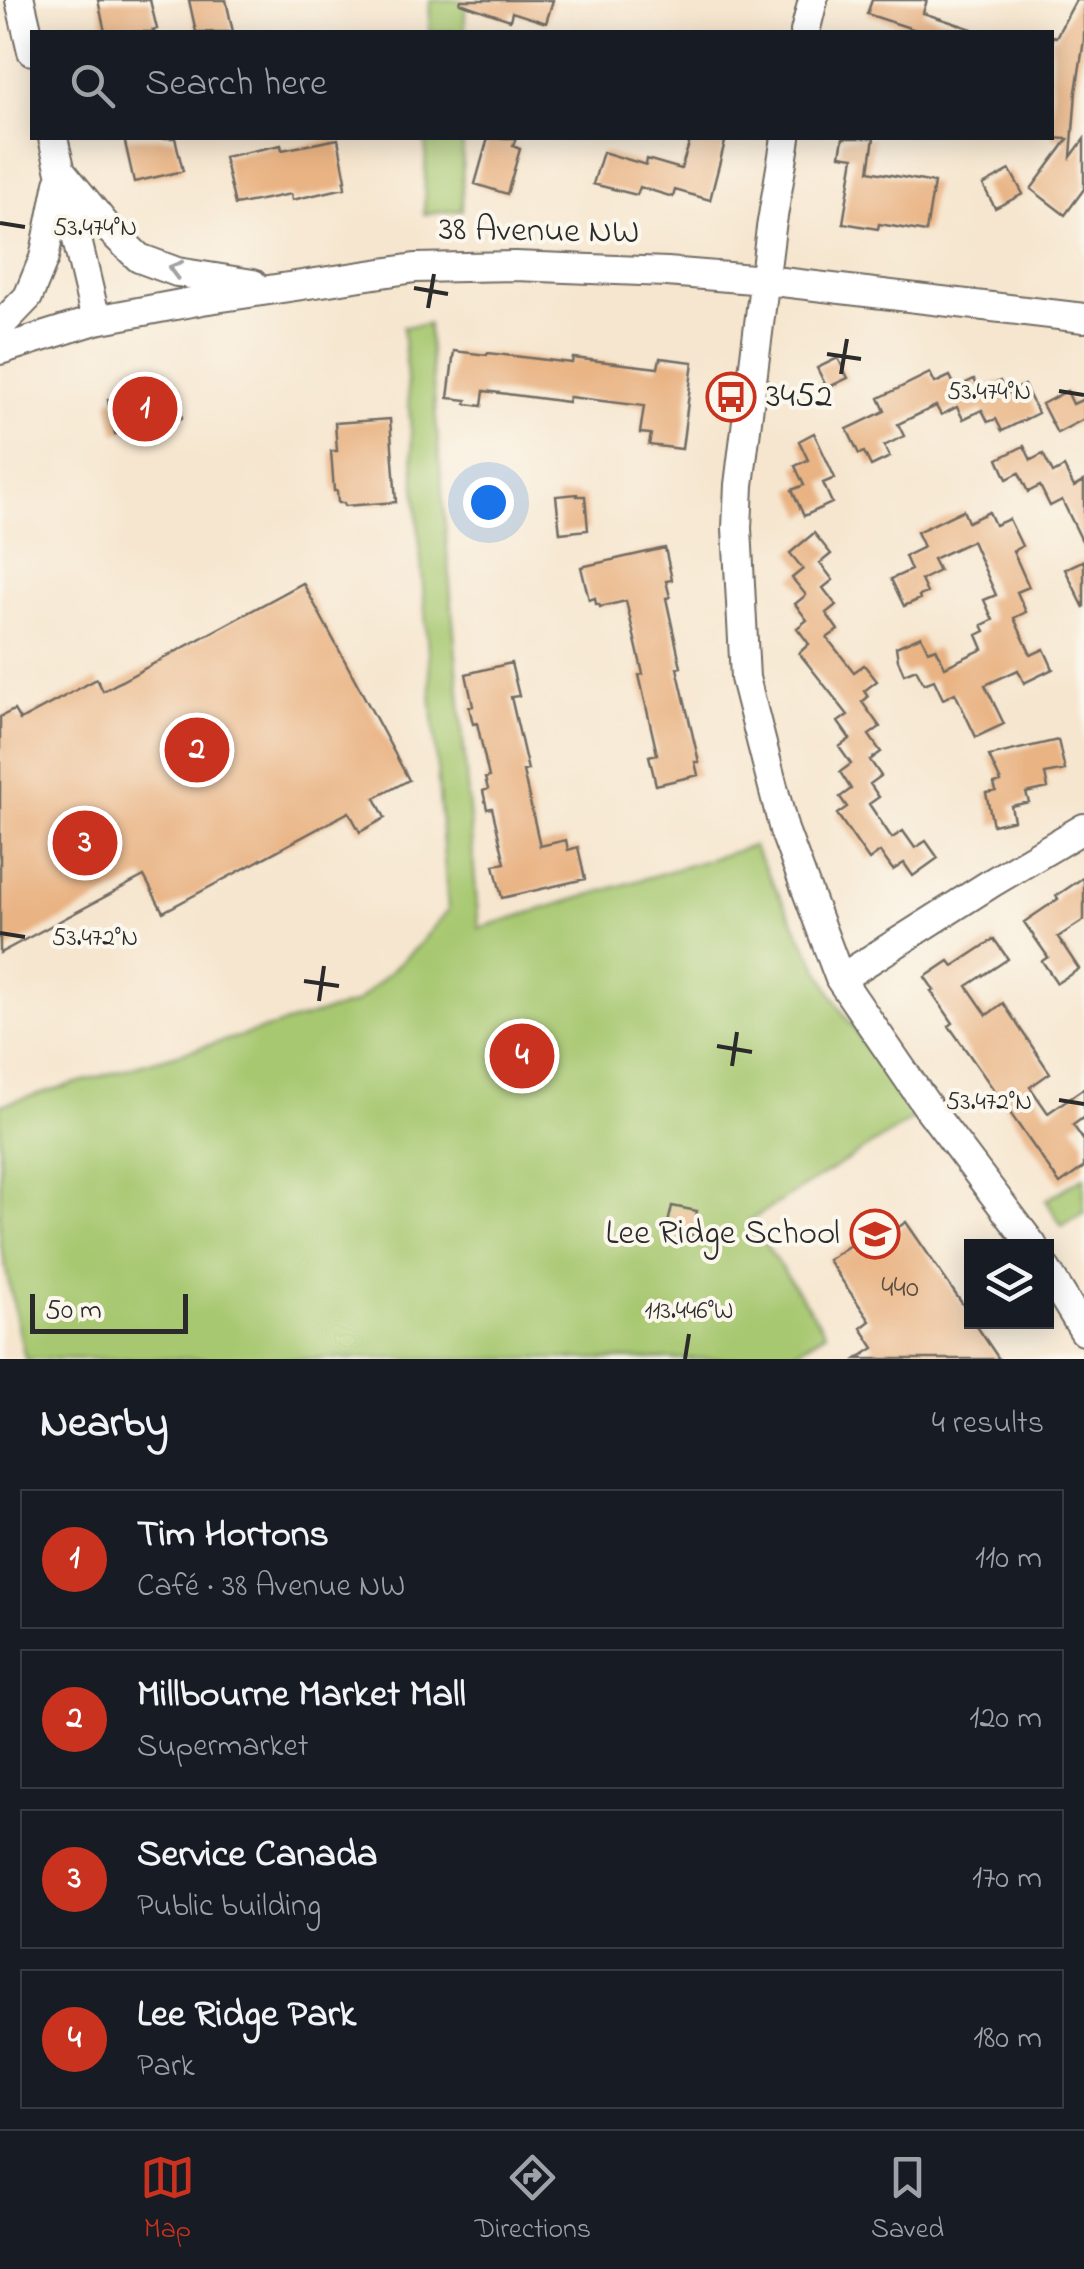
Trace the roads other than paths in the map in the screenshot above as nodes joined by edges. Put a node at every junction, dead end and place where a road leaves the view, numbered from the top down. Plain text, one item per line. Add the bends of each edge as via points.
1 (20, 0) edge
2 (813, 0) edge
3 (806, 30) edge
4 (30, 42) edge
5 (54, 140) edge
6 (786, 140) edge
7 (62, 172) junction
8 (765, 280) junction
9 (270, 288) junction
10 (1084, 318) edge
11 (96, 320) junction
12 (0, 326) edge
13 (0, 350) edge
14 (1084, 828) edge
15 (840, 979) junction
16 (1028, 1239) edge
17 (1054, 1282) edge
18 (1084, 1331) edge

1 - 4 street
2 - 3 street
5 - 7 street
6 - 8 street
9 -> 7 street via 176,272 140,258
7 - 11 street
7 - 12 street via 44,258 28,297
8 - 9 street, 38 Avenue NW via 515,266 423,268
8 - 10 street, 38 Avenue NW
8 - 15 street via 739,485 745,678 784,830
9 - 11 street, 38 Avenue NW
11 - 13 street, 38 Avenue NW
14 - 15 street
15 - 16 street
17 - 18 street

